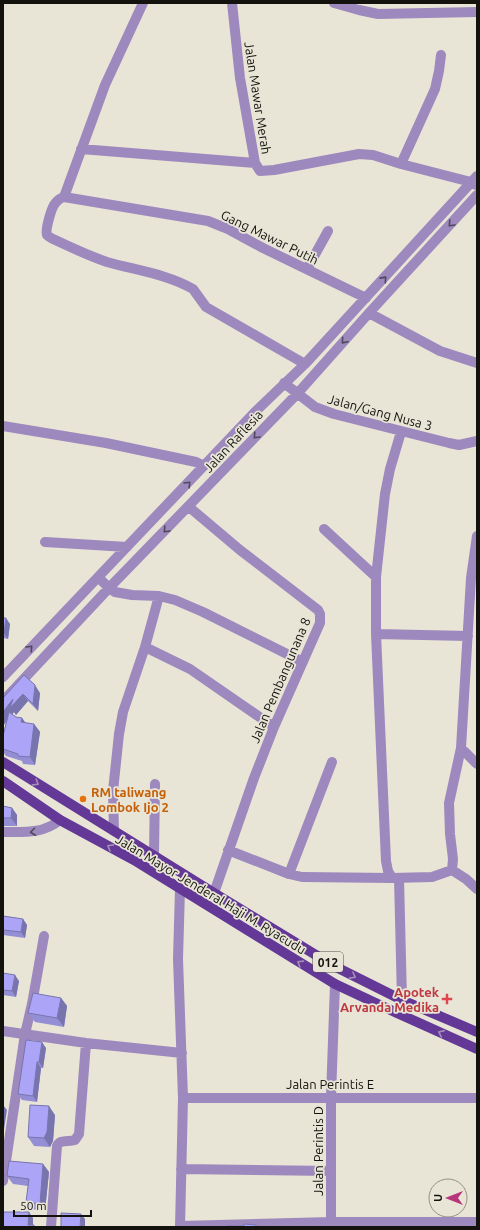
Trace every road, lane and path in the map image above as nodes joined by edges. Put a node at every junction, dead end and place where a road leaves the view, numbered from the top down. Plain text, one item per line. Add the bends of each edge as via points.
1 (143, 3) edge
2 (232, 3) edge
3 (334, 3) edge
4 (359, 7) edge
5 (477, 12) edge
6 (440, 55) dead end
7 (81, 149) junction
8 (255, 163) junction
9 (401, 164) junction
10 (475, 182) edge
11 (477, 195) edge
12 (64, 197) junction
13 (328, 231) dead end
14 (307, 269) junction
15 (366, 298) junction
16 (369, 313) junction
17 (349, 326) junction
18 (477, 363) edge
19 (305, 364) junction
20 (285, 384) junction
21 (296, 393) junction
22 (3, 426) edge
23 (401, 432) junction
24 (477, 441) edge
25 (204, 466) junction
26 (189, 507) junction
27 (324, 529) dead end
28 (477, 536) edge
29 (46, 542) dead end
30 (128, 547) junction
31 (376, 577) junction
32 (103, 583) junction
33 (160, 596) junction
34 (376, 634) junction
35 (468, 636) junction
36 (145, 647) junction
37 (303, 662) junction
38 (3, 677) edge
39 (3, 701) edge
40 (274, 727) junction
41 (461, 748) junction
42 (3, 762) edge
43 (332, 762) dead end
44 (477, 764) edge
45 (3, 780) edge
46 (155, 784) dead end
47 (60, 820) junction
48 (3, 832) edge
49 (117, 833) junction
50 (228, 850) junction
51 (154, 856) junction
52 (134, 860) junction
53 (452, 870) junction
54 (289, 874) junction
55 (395, 878) junction
56 (177, 887) junction
57 (477, 888) edge
58 (214, 893) junction
59 (44, 936) dead end
60 (335, 984) junction
61 (402, 1000) junction
62 (3, 1031) edge
63 (477, 1032) edge
64 (25, 1034) junction
65 (86, 1043) junction
66 (477, 1049) edge
67 (182, 1053) junction
68 (331, 1097) junction
69 (183, 1098) junction
70 (477, 1098) edge
71 (181, 1169) junction
72 (331, 1171) junction
73 (3, 1181) edge
74 (331, 1222) junction
75 (477, 1222) edge
76 (180, 1226) edge
77 (51, 1227) edge

1 - 7 street via 105,85
2 - 8 street, Jalan Mawar Merah via 240,78
3 - 4 street
4 - 5 street via 378,14
6 - 9 street via 435,89
7 - 8 street
7 - 12 street
8 - 9 street, Jalan Mawar Merah via 260,171 265,172 359,154 373,155
9 - 10 street, Jalan Mawar Merah
15 -> 10 street, Jalan Raflesia
11 -> 16 street, Jalan Raflesia
12 - 14 street, Gang Mawar Putih via 208,221 221,225
12 - 19 street via 54,205 49,220 48,236 105,261 171,279 189,287 206,307
13 - 14 street
14 - 15 street, Gang Mawar Putih
15 - 17 street, Jalan Raflesia
16 - 17 street, Jalan Raflesia
16 - 18 street via 440,351
17 - 19 street, Jalan Raflesia
17 -> 21 street, Jalan Raflesia
19 - 20 street, Jalan Raflesia
20 - 21 street, Jalan/Gang Nusa 3
20 - 25 street, Jalan Raflesia
21 - 23 street, Jalan/Gang Nusa 3 via 315,407
21 -> 26 street, Jalan Raflesia
22 - 25 street via 106,443 196,462
23 - 24 street, Jalan/Gang Nusa 3 via 459,445
23 - 31 street via 385,494
30 -> 25 street, Jalan Raflesia
26 -> 32 street, Jalan Raflesia
26 - 37 street, Jalan Pembangunana 8 via 318,610 320,623
27 - 31 street
28 - 35 street via 471,578
29 - 30 street
30 - 32 street, Jalan Raflesia
31 - 34 street
32 - 33 street via 115,592
38 -> 32 street, Jalan Raflesia
32 - 39 street, Jalan Raflesia
33 - 36 street
33 - 37 street via 203,612
34 - 35 street
34 - 55 street via 386,861 388,871
35 - 41 street
36 - 40 street via 190,668
36 - 49 street via 123,712 119,734 113,791
37 - 40 street, Jalan Pembangunana 8
40 - 50 street, Jalan Pembangunana 8
41 - 44 street
41 - 53 street via 449,803 454,859
42 -> 49 main road, Jalan Mayor Jenderal Haji M. Ryacudu
43 - 54 street
45 - 47 main road, Jalan Mayor Jenderal Haji M. Ryacudu
46 - 51 street
47 -> 48 street via 53,826 34,832
52 -> 47 main road, Jalan Mayor Jenderal Haji M. Ryacudu
49 - 51 main road, Jalan Mayor Jenderal Haji M. Ryacudu
49 - 52 main road via 123,841 142,853 141,858
50 - 54 street
50 - 58 street, Jalan Pembangunana 8
51 - 56 main road via 148,860 149,865 168,877
51 - 58 main road, Jalan Mayor Jenderal Haji M. Ryacudu / 012
52 - 56 main road, Jalan Mayor Jenderal Haji M. Ryacudu
53 - 55 street via 432,877
53 - 57 street
54 - 55 street via 302,877
55 - 61 street
60 -> 56 main road, Jalan Mayor Jenderal Haji M. Ryacudu / 012
56 - 67 street
58 -> 61 main road, Jalan Mayor Jenderal Haji M. Ryacudu / 012 via 334,966
59 - 64 street
66 -> 60 main road, Jalan Mayor Jenderal Haji M. Ryacudu / 012
60 - 68 street, Jalan Perintis D
61 - 63 main road, Jalan Mayor Jenderal Haji M. Ryacudu / 012
62 - 64 street
64 - 65 street
64 - 73 street
65 - 67 street
65 - 77 street via 79,1134 75,1140 62,1141 57,1146
67 - 69 street
68 - 69 street, Jalan Perintis E
68 - 70 street, Jalan Perintis E
68 - 72 street, Jalan Perintis D
69 - 71 street
71 - 72 street
71 - 76 street
72 - 74 street, Jalan Perintis D
74 - 75 street
74 - 76 street

